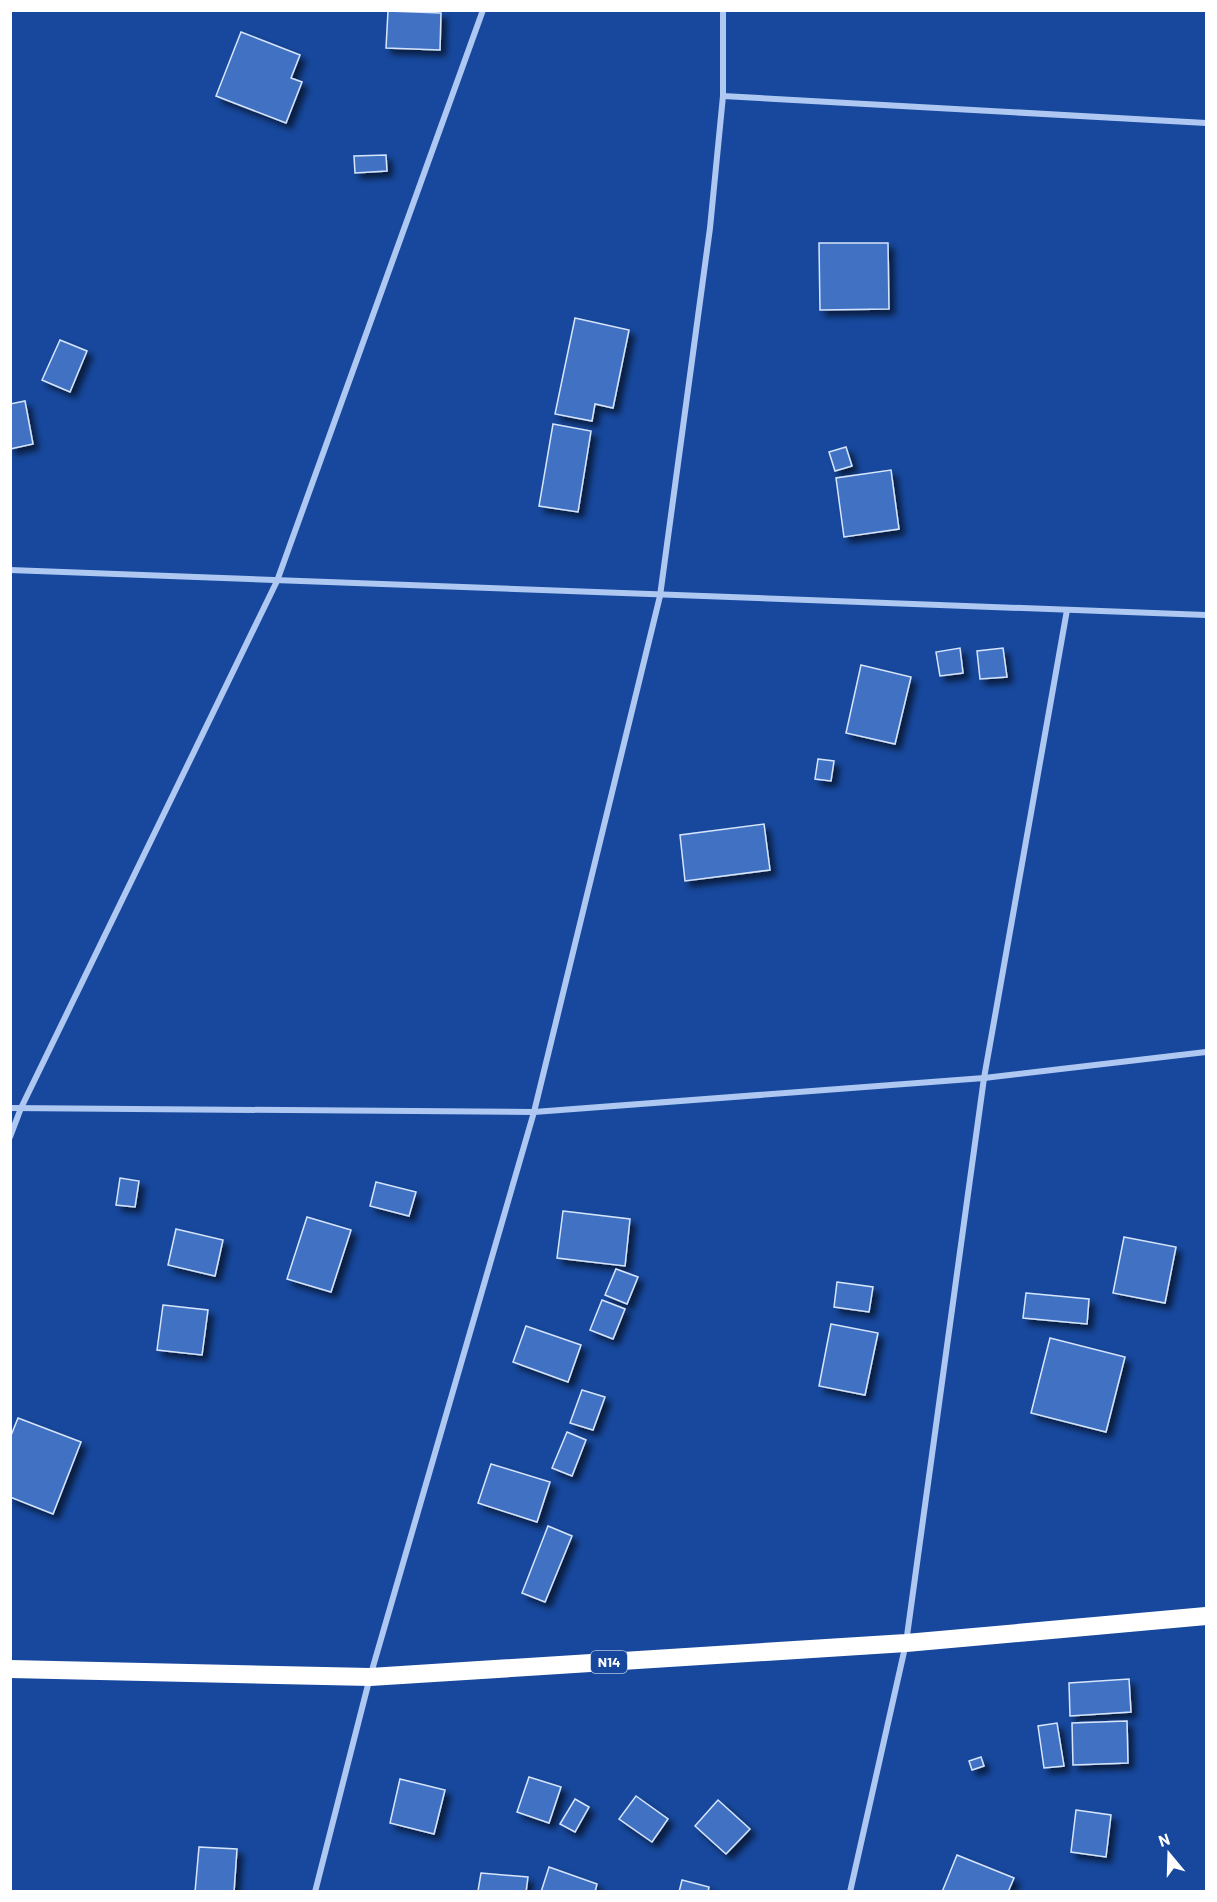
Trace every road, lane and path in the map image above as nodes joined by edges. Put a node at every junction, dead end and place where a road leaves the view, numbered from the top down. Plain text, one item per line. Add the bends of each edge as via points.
1 (483, 10) edge
2 (723, 10) edge
3 (723, 96) junction
4 (1206, 123) edge
5 (10, 570) edge
6 (277, 581) junction
7 (660, 596) junction
8 (1067, 610) junction
9 (1206, 615) edge
10 (1206, 1052) edge
11 (984, 1078) junction
12 (10, 1108) edge
13 (21, 1108) junction
14 (534, 1112) junction
15 (10, 1137) edge
16 (1206, 1616) edge
17 (906, 1643) junction
18 (10, 1669) edge
19 (370, 1677) junction
20 (315, 1892) edge
21 (850, 1892) edge

1 - 6 street
2 - 3 street
3 - 4 street
3 - 7 street via 710,228
5 - 6 street
6 - 7 street
6 - 13 street
7 - 8 street
7 - 14 street
8 - 9 street
8 - 11 street
10 - 11 street
11 - 14 street
11 - 17 street
12 - 13 street
13 - 14 street
13 - 15 street
14 - 19 street
16 - 17 highway, N14
17 - 19 highway, N14
17 - 21 street
18 - 19 highway, N14
19 - 20 street

